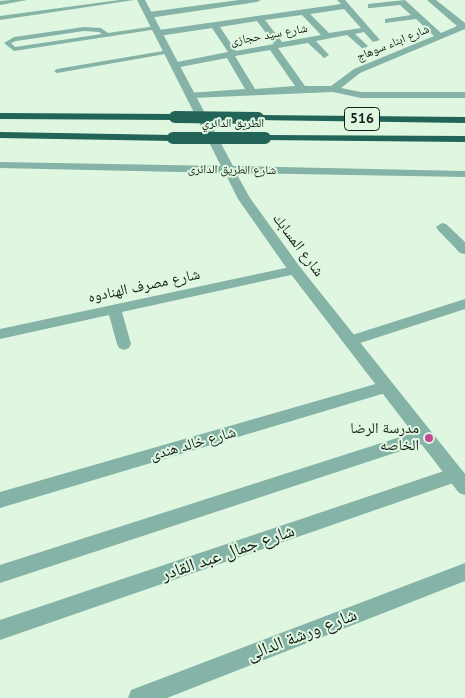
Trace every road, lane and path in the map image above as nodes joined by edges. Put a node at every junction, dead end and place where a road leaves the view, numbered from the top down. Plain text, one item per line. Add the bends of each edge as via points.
1 (24, 0) edge
2 (85, 0) edge
3 (131, 0) edge
4 (141, 0) edge
5 (257, 0) edge
6 (431, 0) edge
7 (401, 1) edge
8 (0, 3) edge
9 (344, 3) edge
10 (371, 6) dead end
11 (0, 12) edge
12 (304, 12) junction
13 (149, 15) junction
14 (418, 16) junction
15 (0, 18) edge
16 (260, 19) junction
17 (388, 21) dead end
18 (214, 26) junction
19 (464, 27) edge
20 (367, 29) junction
21 (158, 31) junction
22 (349, 33) junction
23 (107, 35) junction
24 (328, 37) junction
25 (441, 37) junction
26 (310, 40) junction
27 (376, 40) dead end
28 (276, 46) junction
29 (363, 46) dead end
30 (169, 52) junction
31 (232, 54) junction
32 (324, 55) dead end
33 (175, 65) junction
34 (57, 71) dead end
35 (302, 89) junction
36 (333, 89) junction
37 (252, 92) junction
38 (192, 95) junction
39 (465, 95) edge
40 (0, 116) edge
41 (465, 120) edge
42 (0, 135) edge
43 (465, 139) edge
44 (0, 165) edge
45 (229, 170) junction
46 (465, 174) edge
47 (442, 227) dead end
48 (465, 250) edge
49 (295, 270) junction
50 (465, 304) edge
51 (114, 309) junction
52 (0, 334) edge
53 (351, 341) junction
54 (124, 344) dead end
55 (386, 387) junction
56 (425, 436) junction
57 (461, 481) edge
58 (0, 500) edge
59 (465, 572) edge
60 (0, 574) edge
61 (0, 630) edge
62 (139, 698) edge

1 - 8 lane
2 - 11 lane
3 - 15 lane
4 - 13 street, شارع المسابك
5 - 13 street
6 - 19 street
7 - 10 street
7 - 14 street
9 - 12 street
9 - 20 street
12 - 16 street
12 - 24 street
13 - 21 street, شارع المسابك
14 - 17 street
14 - 25 street
16 - 18 street
16 - 28 street
18 - 21 street
18 - 31 street
19 - 25 street, شارع ابناء سوهاج
20 - 22 street, شارع سيد حجازى
20 - 27 street
21 - 23 lane
21 - 30 street, شارع المسابك
22 - 24 street, شارع سيد حجازى
22 - 29 street
23 - 23 lane via 101,30 84,29 14,39 7,43 14,49
24 - 26 street, شارع سيد حجازى
25 - 36 street, شارع ابناء سوهاج via 357,71
26 - 28 street, شارع سيد حجازى
26 - 32 street
28 - 31 street, شارع سيد حجازى
28 - 35 street
30 - 33 street, شارع المسابك
30 - 34 lane
31 - 33 street, شارع سيد حجازى
31 - 37 street
33 - 38 street, شارع المسابك
35 - 36 street, الطريق الدائري
35 - 37 street, الطريق الدائري
36 - 39 street, الطريق الدائري via 361,95
37 - 38 street, الطريق الدائري
38 - 45 street, شارع المسابك
40 - 41 highway, الطريق الدائري / 516, bridge
42 - 43 highway, الطريق الدائري / 516, bridge
44 - 45 street, شارع الطريق الدائرى
45 - 46 street, شارع الطريق الدائرى
45 - 49 street, شارع المسابك via 244,199
47 - 48 street
49 - 51 street, شارع مصرف الهنادوه
49 - 53 street, شارع المسابك
50 - 53 street
51 - 52 street, شارع مصرف الهنادوه
51 - 54 street
53 - 55 street, شارع المسابك
55 - 56 street, شارع المسابك
55 - 58 street, شارع خالد هندى
56 - 57 street, شارع المسابك
56 - 60 street
57 - 61 street, شارع جمال عبد القادر
59 - 62 street, شارع ورشة الدالى

